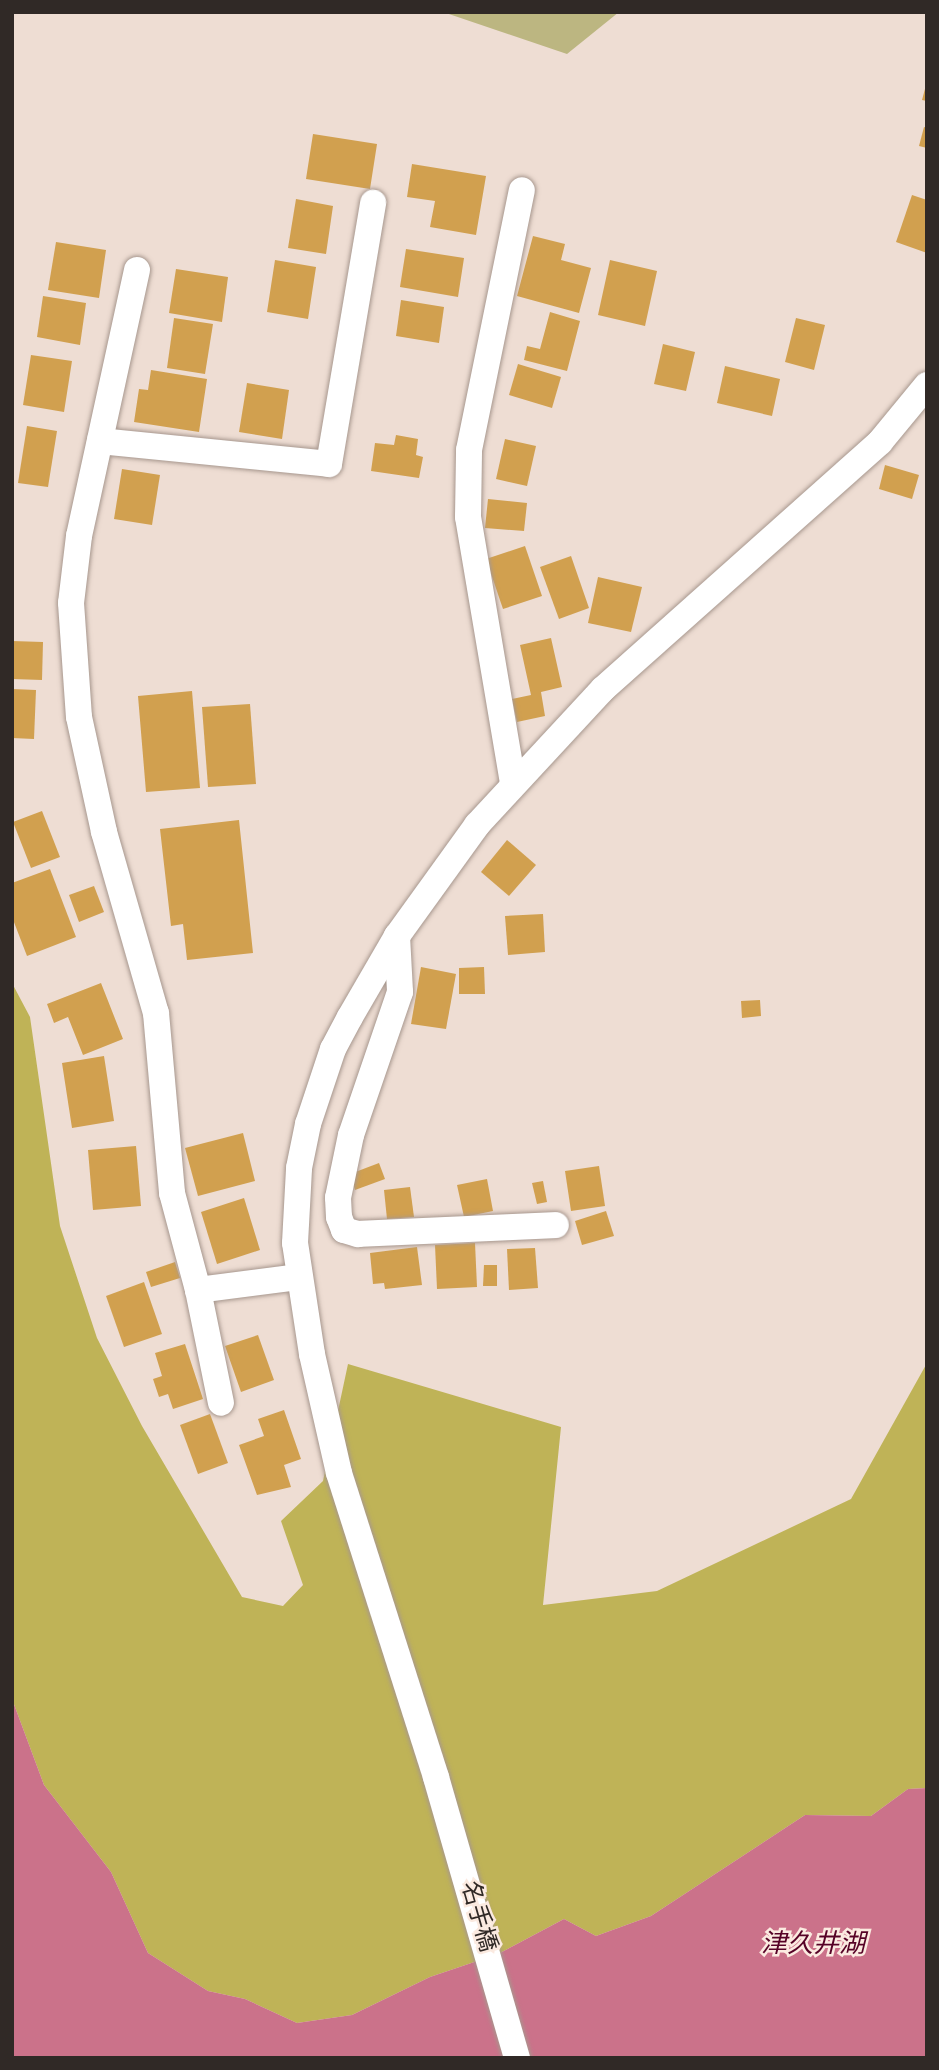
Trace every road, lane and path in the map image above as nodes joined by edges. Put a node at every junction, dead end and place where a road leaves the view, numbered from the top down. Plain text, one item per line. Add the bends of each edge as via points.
1 (522, 190) dead end
2 (373, 203) dead end
3 (137, 270) dead end
4 (927, 385) edge
5 (100, 441) junction
6 (513, 783) junction
7 (397, 936) junction
8 (556, 1225) dead end
9 (298, 1277) junction
10 (198, 1290) junction
11 (221, 1403) dead end
12 (517, 2058) edge

1 - 6 street via 469,450 468,477 468,517
2 - 5 street via 329,464
3 - 5 street
4 - 6 street, 名手橋 via 880,442 603,689
5 - 10 street via 79,536 71,603 79,717 104,832 156,1013 172,1193
6 - 7 street, 名手橋 via 440,873
7 - 8 street via 400,992 351,1135 338,1198 344,1230 358,1234
7 - 9 street, 名手橋 via 333,1049 308,1124 295,1210
9 - 10 street
9 - 12 street, 名手橋 via 339,1472 436,1777
10 - 11 street

